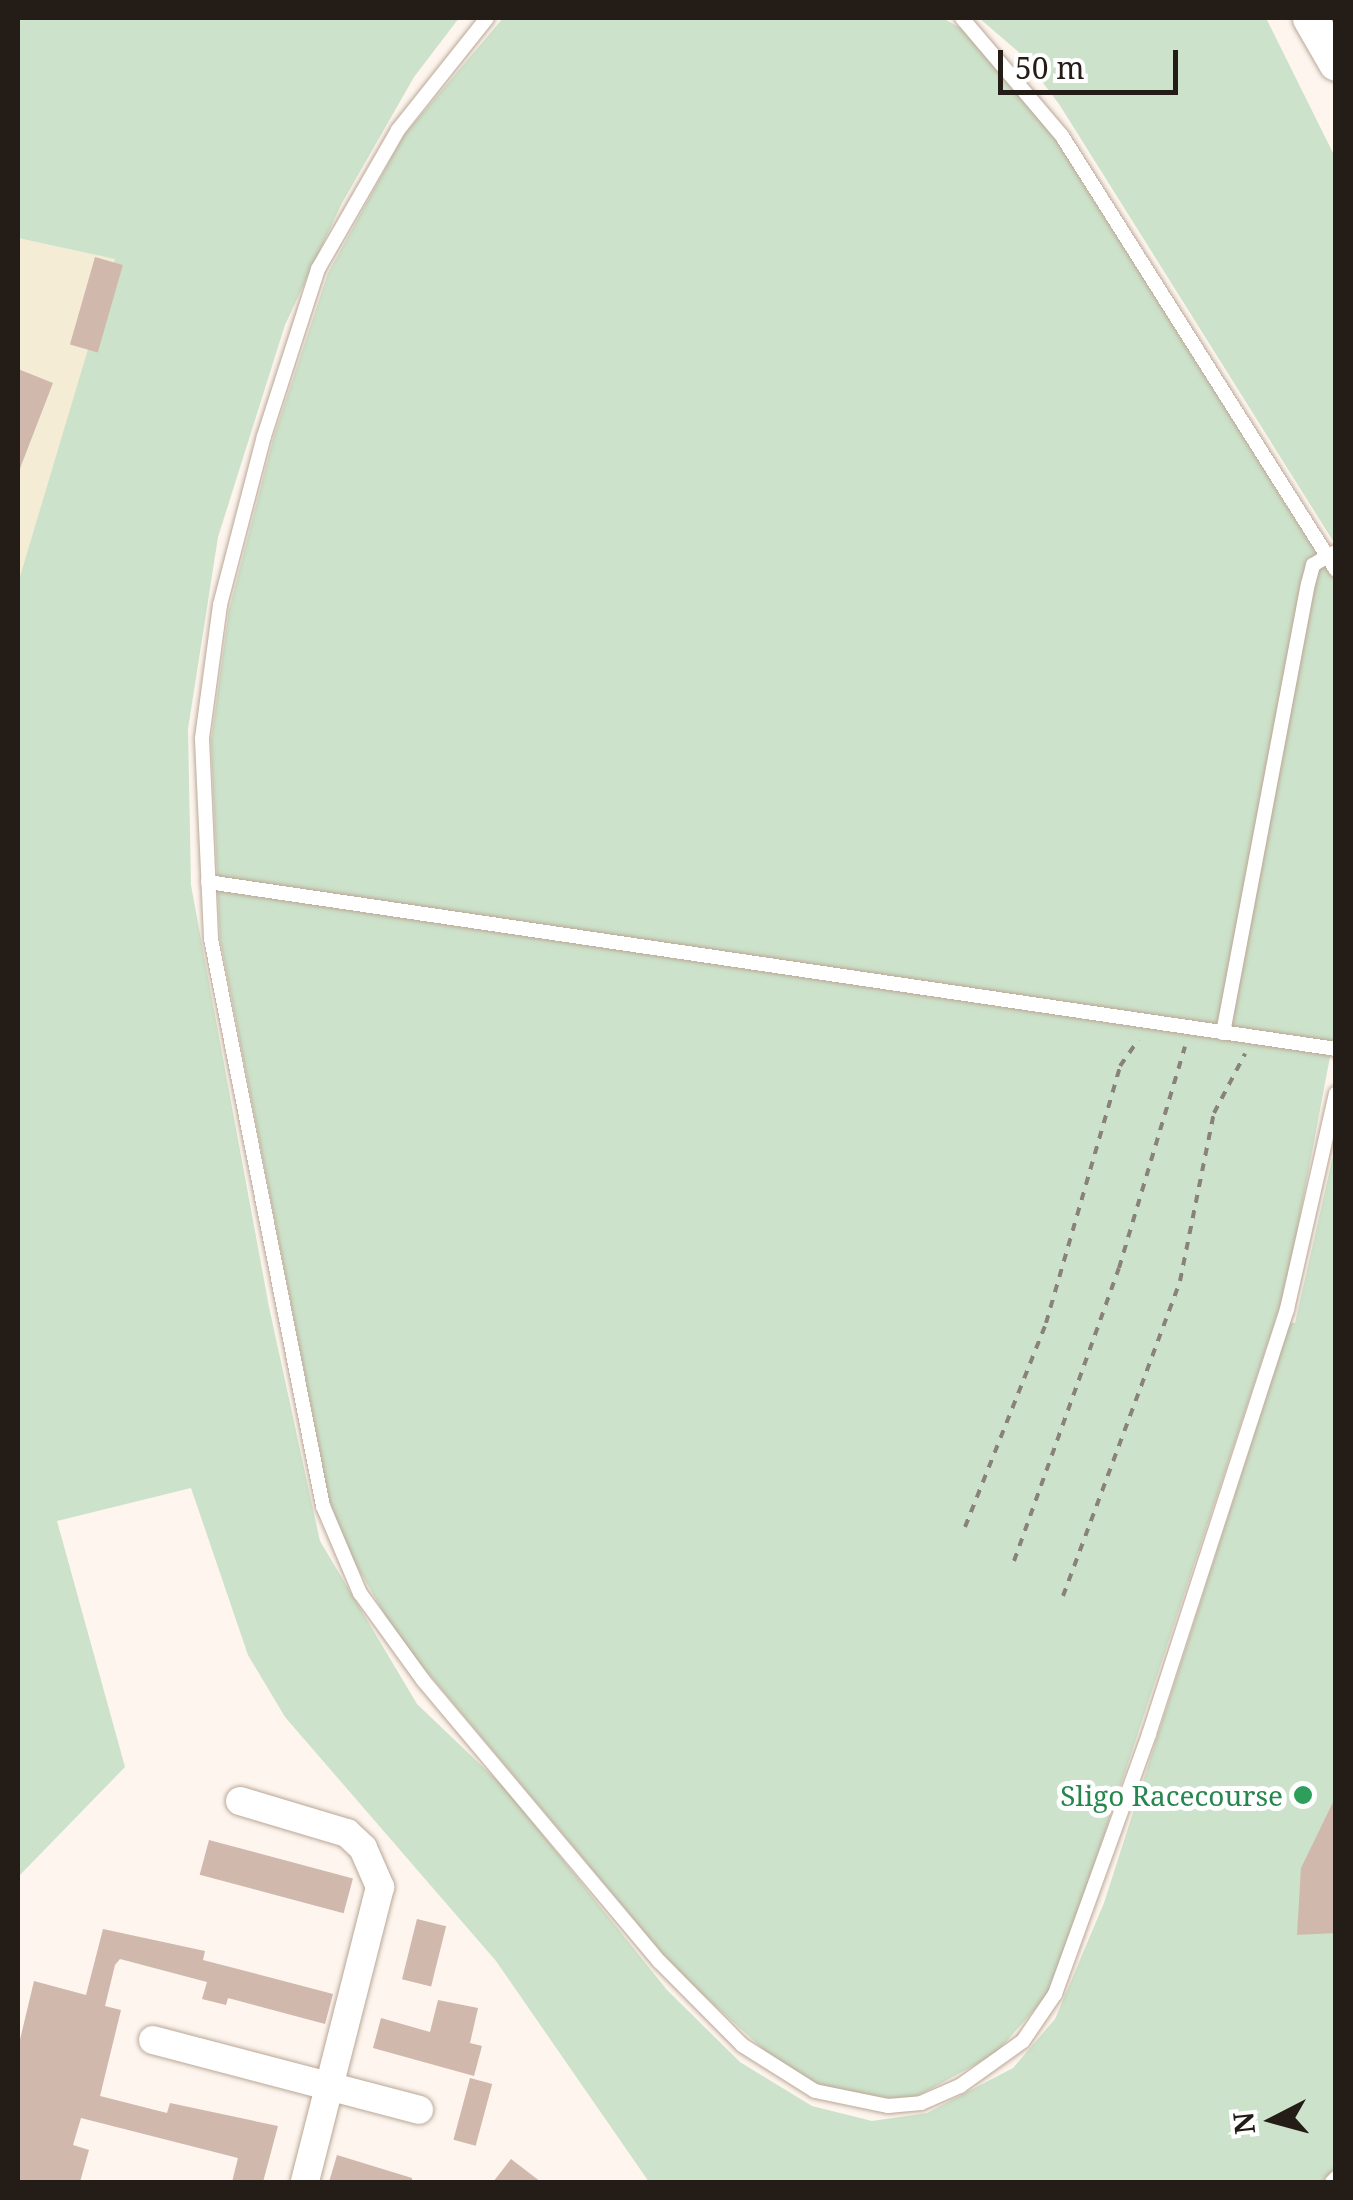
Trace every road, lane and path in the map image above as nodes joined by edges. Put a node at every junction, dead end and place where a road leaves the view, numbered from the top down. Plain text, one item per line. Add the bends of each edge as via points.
1 (487, 18) edge
2 (962, 18) edge
3 (1310, 18) edge
4 (1336, 63) edge
5 (1331, 554) edge
6 (1336, 570) edge
7 (208, 882) junction
8 (1151, 1022) junction
9 (1190, 1028) junction
10 (1224, 1033) junction
11 (1255, 1037) junction
12 (1336, 1049) edge
13 (1336, 1093) edge
14 (965, 1527) dead end
15 (1014, 1561) dead end
16 (1063, 1596) dead end
17 (240, 1801) dead end
18 (153, 2040) dead end
19 (332, 2082) junction
20 (419, 2110) dead end
21 (306, 2182) edge

1 - 7 lane via 398,130 318,270 264,436 220,605 202,739
2 - 5 lane via 1062,136
3 - 4 street
5 - 6 lane
5 - 10 lane via 1313,565 1308,584
7 - 8 lane
7 - 13 lane via 211,939 323,1506 360,1593 422,1680 674,1976 742,2045 815,2090 849,2101 921,2103 960,2086 1023,2041 1056,1994 1288,1309
8 - 9 lane
8 - 14 path via 1120,1066 1046,1323
9 - 10 lane
9 - 15 path via 1119,1268
10 - 11 lane
11 - 12 lane
11 - 16 path via 1214,1113 1180,1281
17 - 19 street via 347,1833 363,1848 380,1888
18 - 19 street
19 - 20 street
19 - 21 street

